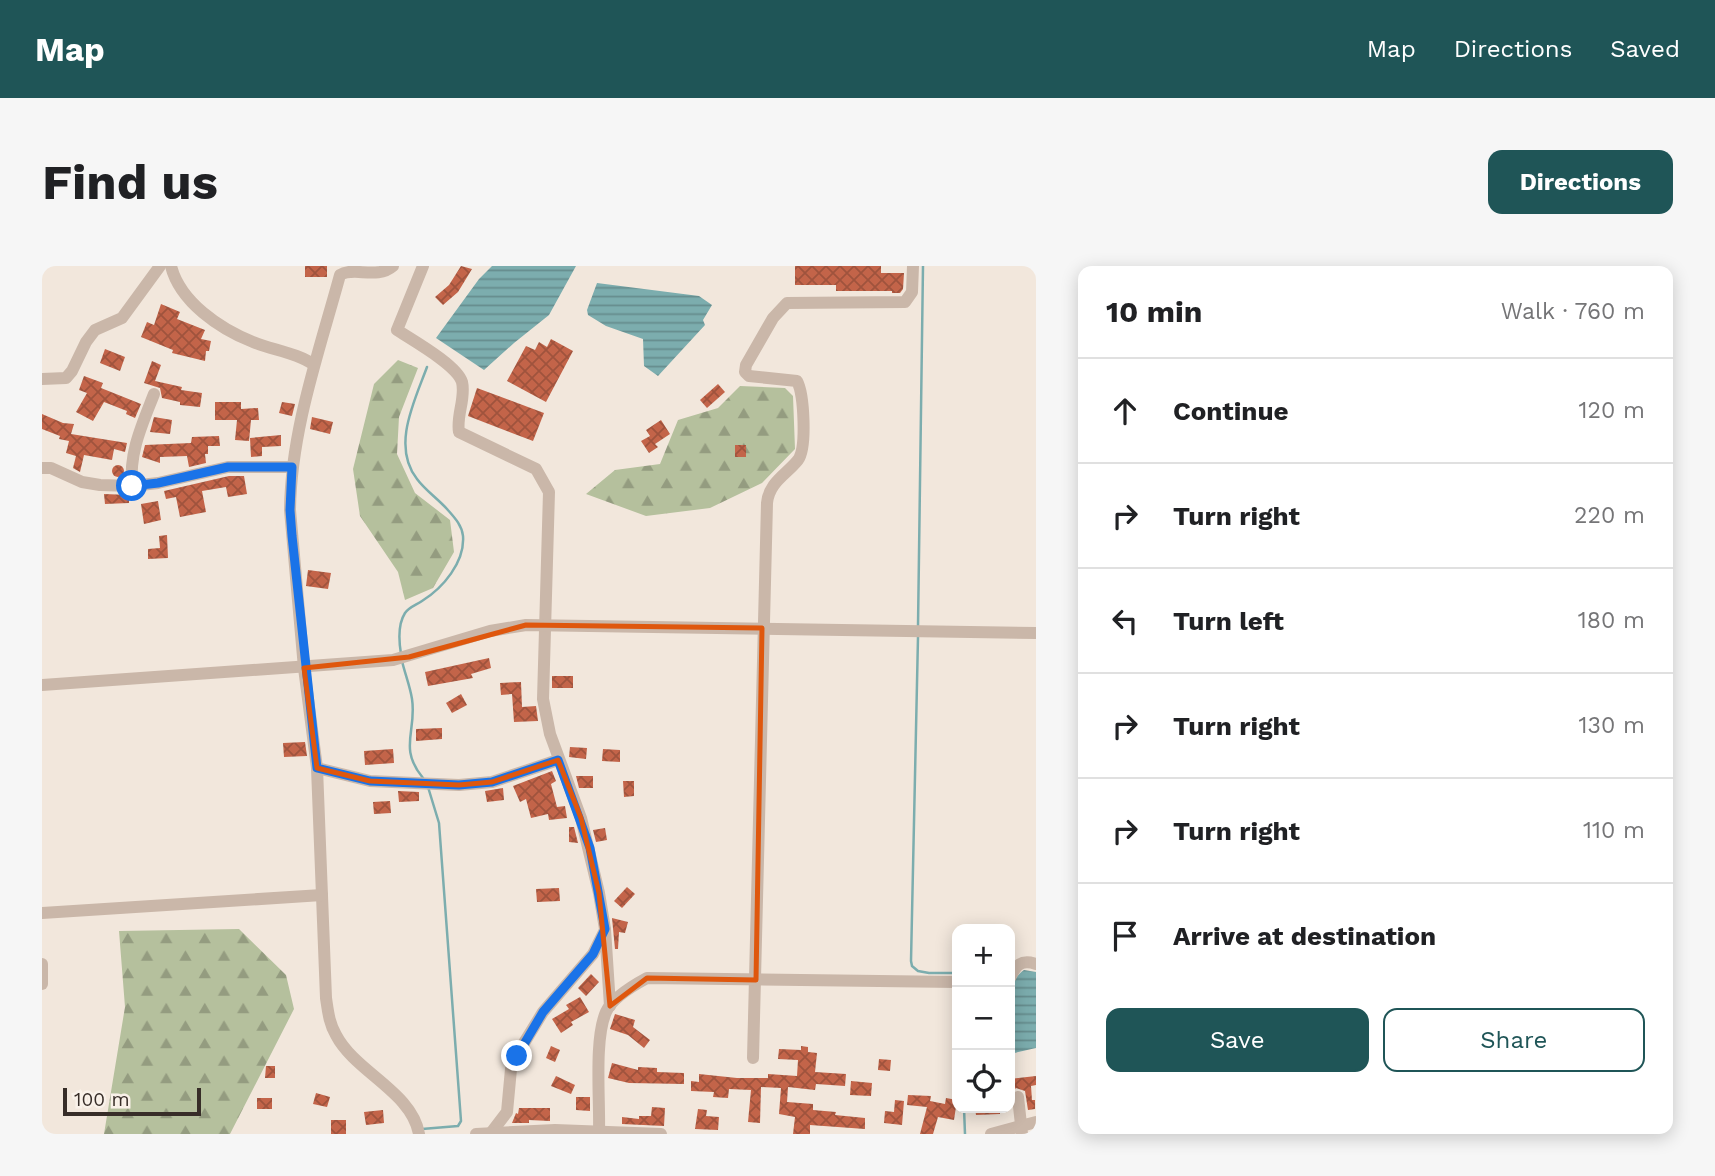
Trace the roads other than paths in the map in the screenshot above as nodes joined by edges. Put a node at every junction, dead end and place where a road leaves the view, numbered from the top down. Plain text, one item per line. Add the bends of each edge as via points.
1 (160, 266) edge
2 (171, 266) edge
3 (393, 266) edge
4 (423, 266) edge
5 (913, 266) edge
6 (314, 365) junction
7 (42, 379) edge
8 (154, 394) dead end
9 (292, 467) junction
10 (42, 468) edge
11 (132, 486) junction
12 (544, 625) junction
13 (762, 628) junction
14 (1036, 633) edge
15 (304, 668) junction
16 (42, 685) edge
17 (558, 760) junction
18 (317, 768) junction
19 (322, 895) junction
20 (42, 914) edge
21 (605, 929) junction
22 (42, 964) edge
23 (1036, 964) edge
24 (1015, 968) edge
25 (756, 980) junction
26 (952, 982) edge
27 (42, 984) edge
28 (610, 1006) junction
29 (753, 1058) dead end
30 (1018, 1097) dead end
31 (1036, 1122) edge
32 (418, 1130) edge
33 (1021, 1130) edge
34 (599, 1131) junction
35 (555, 1132) edge
36 (491, 1133) edge
37 (476, 1134) edge
38 (661, 1134) edge
39 (991, 1134) edge

1 - 7 street via 122,318 95,330 72,371 60,379
2 - 6 street via 185,294 223,327
3 - 6 street via 379,272 344,269
4 - 12 street via 397,330 456,371 462,383 459,432 536,469 549,492
5 - 13 street via 912,292 905,302 787,303 746,365 748,376 797,381 802,397 803,451 768,493
6 - 9 street
8 - 11 street via 130,465
9 - 11 street via 228,467
9 - 15 street via 290,510
10 - 11 street via 82,482
12 - 13 street
12 - 15 street via 490,631 393,660
12 - 17 street via 543,699
13 - 14 street
13 - 25 street
15 - 16 street
15 - 18 street
17 - 18 street via 492,782 428,785 370,781
17 - 21 street via 590,848
18 - 19 street
19 - 20 street
19 - 32 street via 330,1023 343,1046 402,1102
21 - 28 street
21 - 36 street via 593,954 543,1012 524,1042 511,1069 507,1112
22 - 27 street
23 - 24 street via 1026,961
25 - 26 street
25 - 28 street via 648,978
25 - 29 street
28 - 34 street via 601,1030
30 - 33 street
31 - 33 street
33 - 39 street
34 - 35 street
34 - 38 street
35 - 36 street
36 - 37 street

